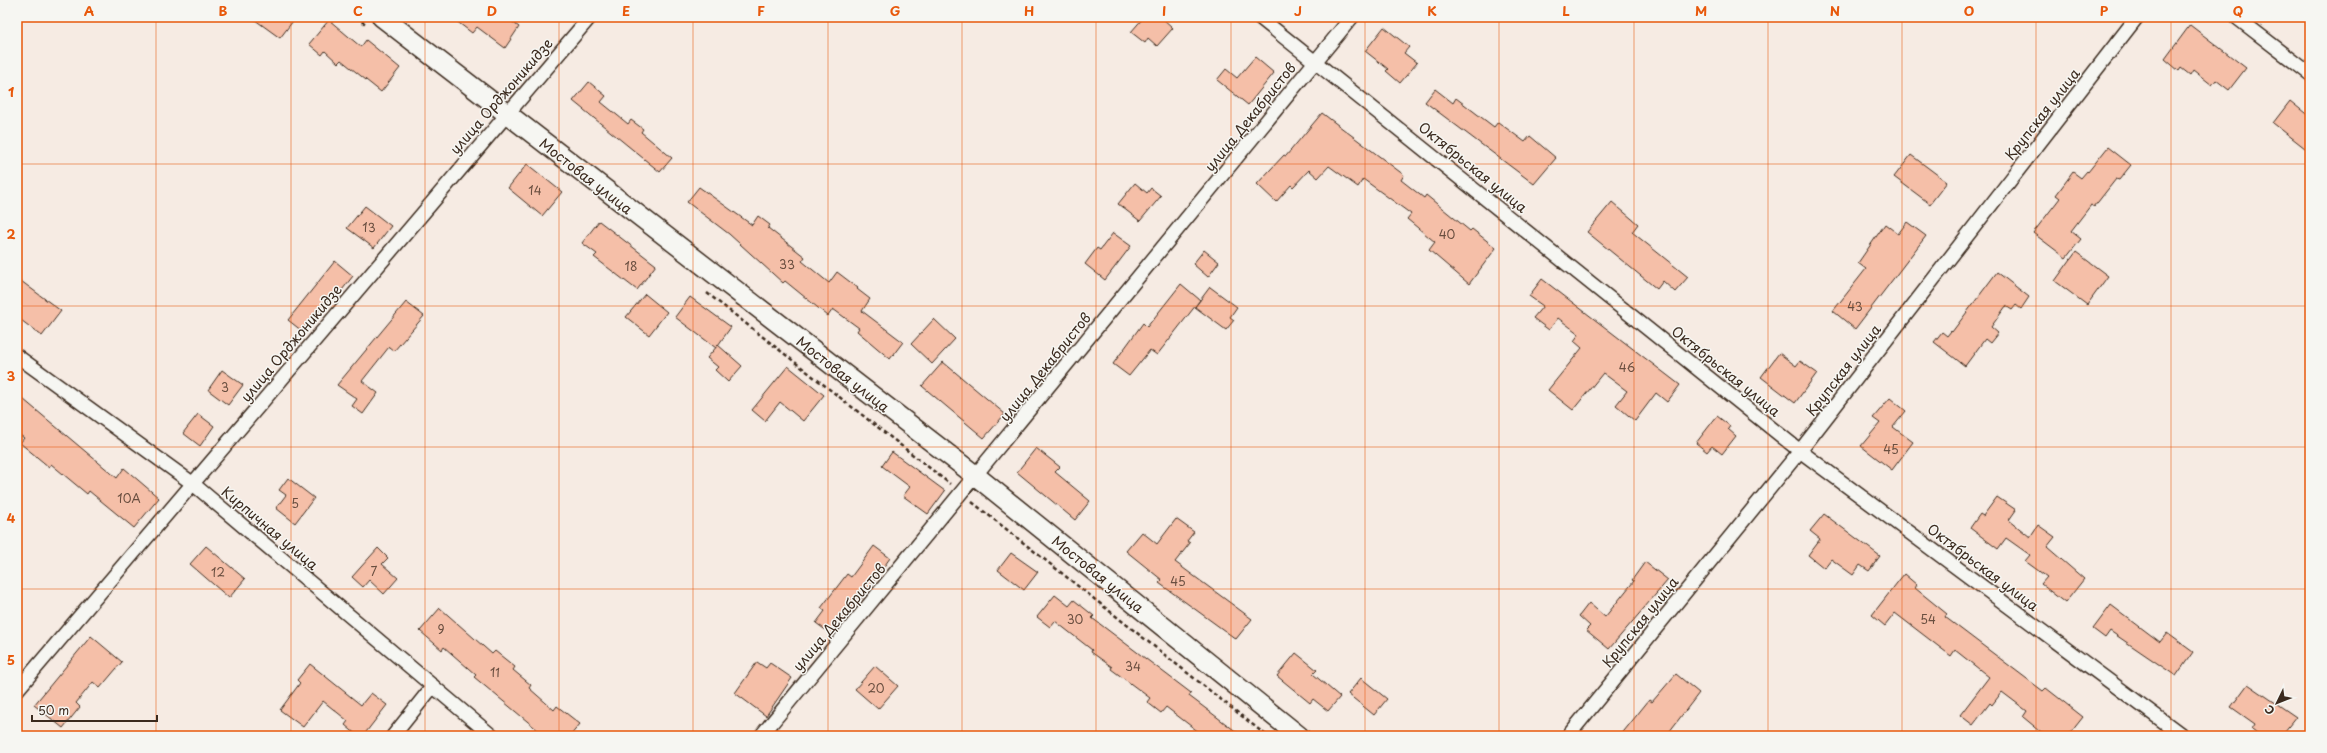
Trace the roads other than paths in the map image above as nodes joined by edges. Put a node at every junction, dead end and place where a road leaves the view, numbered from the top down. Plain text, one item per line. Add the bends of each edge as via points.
1 (590, 17) edge
2 (1259, 17) edge
3 (1352, 17) edge
4 (2137, 17) edge
5 (2236, 17) edge
6 (375, 22) edge
7 (1316, 62) junction
8 (2310, 74) edge
9 (506, 114) junction
10 (17, 356) edge
11 (1800, 451) junction
12 (976, 476) junction
13 (192, 483) junction
14 (433, 686) junction
15 (17, 690) edge
16 (393, 736) edge
17 (492, 736) edge
18 (761, 736) edge
19 (1299, 736) edge
20 (1568, 736) edge
21 (2183, 736) edge

1 - 9 street, улица Орджоникидзе
2 - 7 street, Октябрьская улица
3 - 7 street, улица Декабристов
4 - 11 street, Крупская улица
5 - 8 street
6 - 9 street, Мостовая улица
7 - 11 street, Октябрьская улица
7 - 12 street, улица Декабристов
9 - 12 street, Мостовая улица
9 - 13 street, улица Орджоникидзе
10 - 13 street, Кирпичная улица
11 - 20 street, Крупская улица
11 - 21 street, Октябрьская улица
12 - 18 street, улица Декабристов
12 - 19 street, Мостовая улица
13 - 14 street, Кирпичная улица
13 - 15 street, улица Орджоникидзе
14 - 16 street
14 - 17 street, Кирпичная улица

